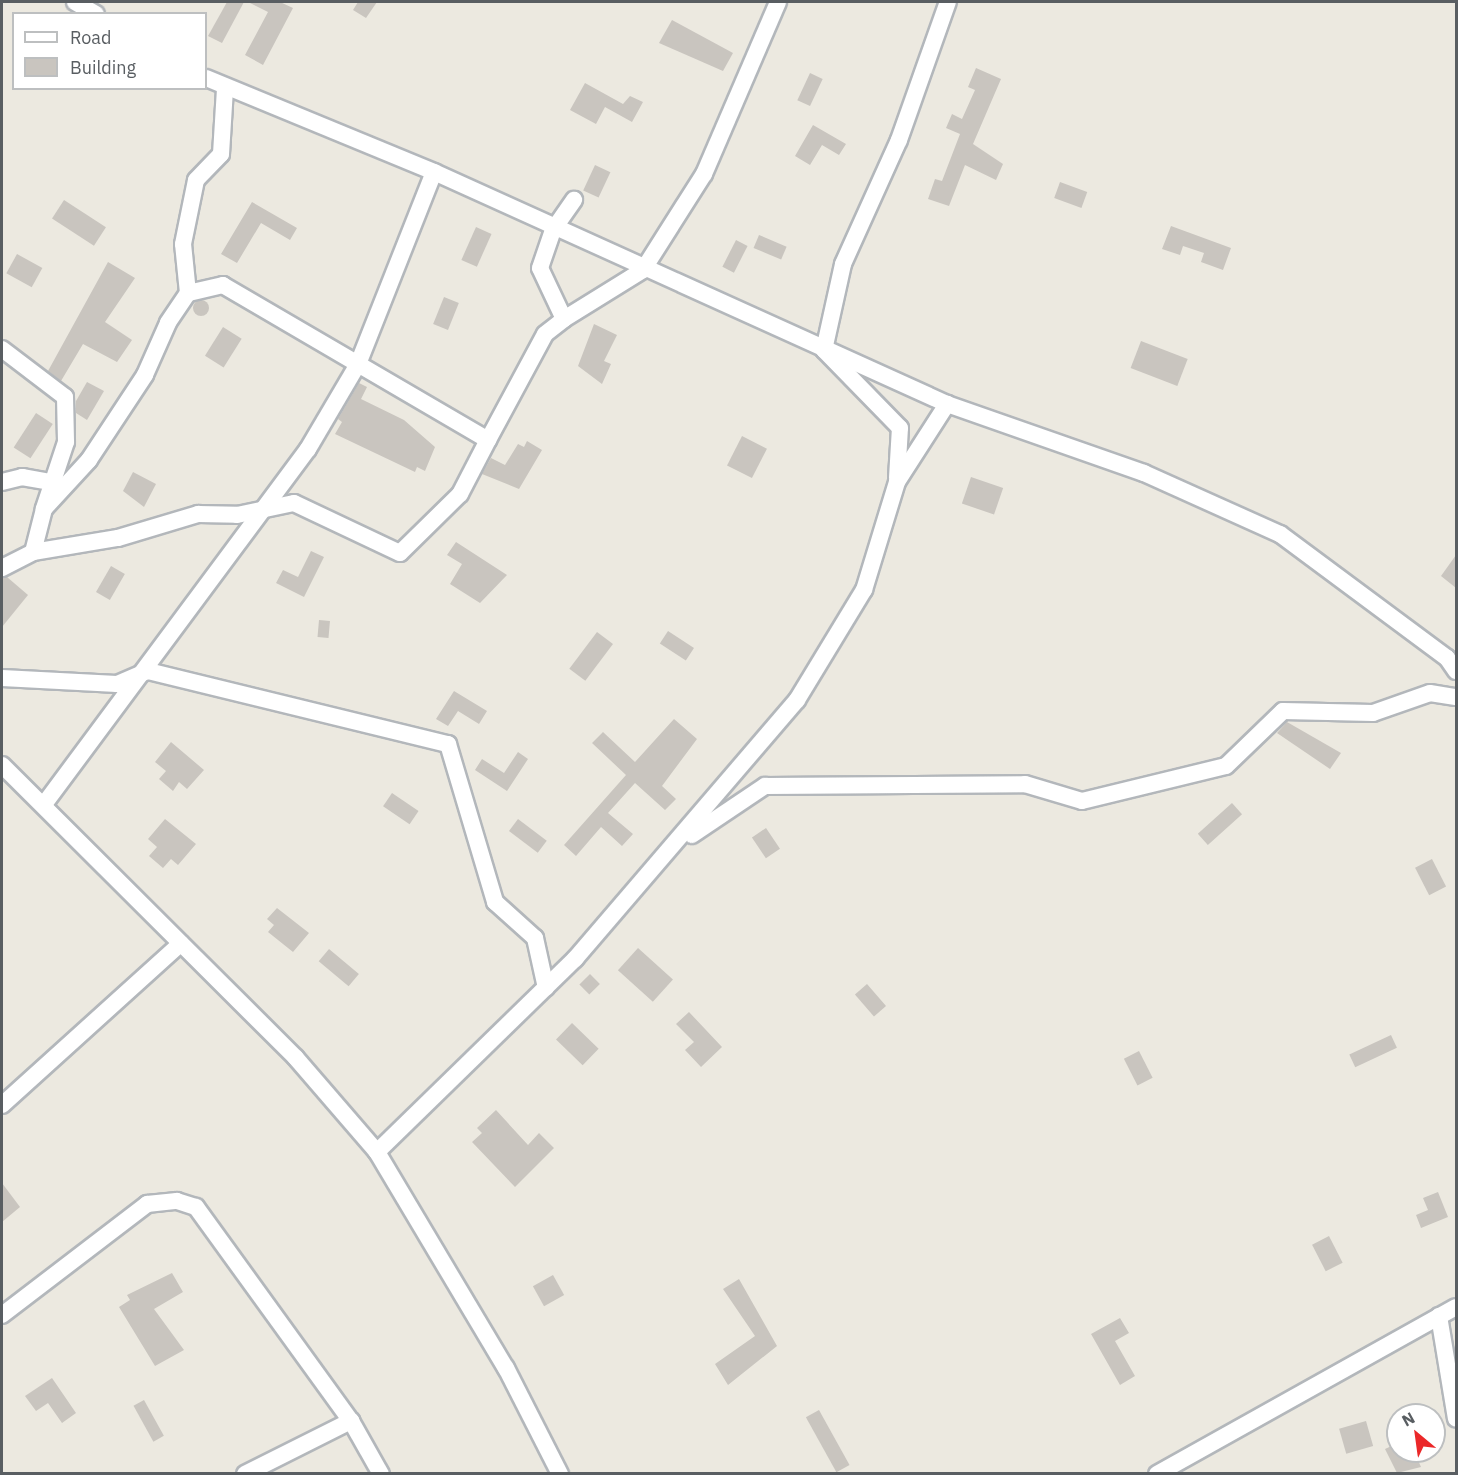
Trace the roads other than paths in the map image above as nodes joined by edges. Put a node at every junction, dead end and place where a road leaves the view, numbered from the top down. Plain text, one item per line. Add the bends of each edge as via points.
1 (75, 2) edge
2 (778, 2) edge
3 (948, 2) edge
4 (92, 12) edge
5 (207, 79) edge
6 (225, 89) junction
7 (434, 172) junction
8 (574, 200) dead end
9 (553, 230) junction
10 (643, 270) junction
11 (188, 293) junction
12 (564, 319) junction
13 (2, 349) edge
14 (824, 350) junction
15 (358, 364) junction
16 (947, 404) junction
17 (488, 440) junction
18 (2, 482) edge
19 (50, 482) junction
20 (897, 482) junction
21 (269, 507) junction
22 (44, 509) junction
23 (33, 552) junction
24 (2, 568) edge
25 (1453, 662) edge
26 (148, 671) junction
27 (2, 678) edge
28 (1456, 697) edge
29 (2, 765) edge
30 (45, 803) junction
31 (672, 849) junction
32 (182, 943) junction
33 (546, 988) junction
34 (2, 1105) edge
35 (377, 1152) junction
36 (1456, 1307) edge
37 (2, 1316) edge
38 (1439, 1316) junction
39 (1456, 1419) edge
40 (351, 1421) junction
41 (245, 1473) edge
42 (381, 1473) edge
43 (560, 1473) edge
44 (1157, 1473) edge

1 - 4 street
2 - 10 street via 704,174
3 - 14 street via 898,140 843,264
5 - 6 street
6 - 7 street
6 - 11 street via 221,154 196,180 183,244
7 - 9 street
7 - 15 street
8 - 9 street
9 - 10 street
9 - 12 street via 540,268
10 - 12 street
10 - 14 street
11 - 15 street via 223,285
11 - 22 street via 168,322 145,375 89,460
12 - 17 street via 545,334
13 - 19 street via 65,398 66,442
14 - 16 street
14 - 20 street via 900,428
15 - 17 street
15 - 21 street
16 - 20 street
16 - 25 street via 1144,473 1280,534
17 - 21 street via 460,494 400,553 294,503
18 - 19 street via 22,477
19 - 22 street
20 - 31 street via 858,600 797,700
21 - 23 street via 237,515 198,514 118,538
21 - 26 street
22 - 23 street
23 - 24 street
26 - 27 street via 117,684
26 - 30 street
26 - 33 street via 447,744 495,902 535,938
28 - 31 street via 1430,693 1373,713 1283,711 1226,766 1082,801 1025,784 765,786
29 - 30 street
30 - 32 street
31 - 33 street
32 - 34 street
32 - 35 street via 296,1058
33 - 35 street
35 - 43 street via 506,1368
36 - 38 street
37 - 40 street via 147,1204 177,1201 196,1208
38 - 39 street
38 - 44 street
40 - 41 street
40 - 42 street

